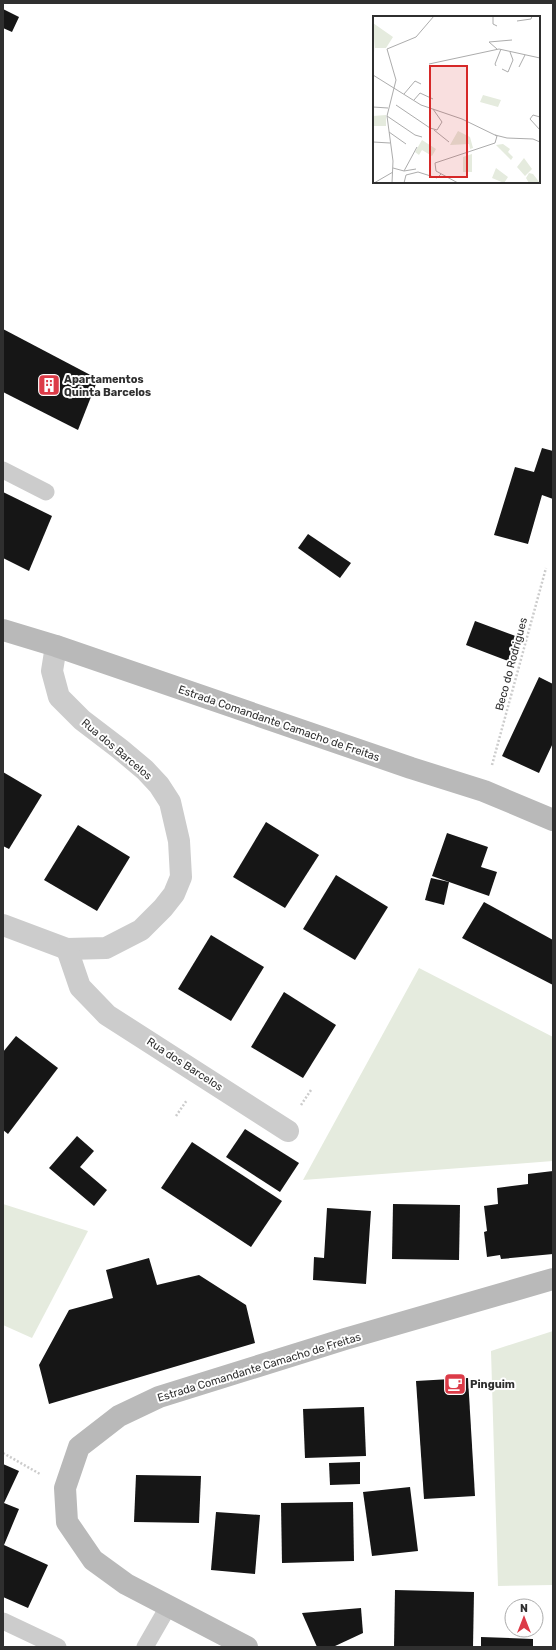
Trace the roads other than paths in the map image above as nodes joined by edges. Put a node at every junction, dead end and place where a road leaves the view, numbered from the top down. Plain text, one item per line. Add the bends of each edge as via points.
1 (3, 470) edge
2 (46, 492) dead end
3 (3, 630) edge
4 (56, 646) junction
5 (553, 820) edge
6 (3, 925) edge
7 (67, 949) junction
8 (288, 1131) dead end
9 (553, 1279) edge
10 (168, 1607) junction
11 (3, 1621) edge
12 (58, 1647) edge
13 (145, 1647) edge
14 (247, 1647) edge

1 - 2 lane
3 - 4 main road, Estrada Comandante Camacho de Freitas
4 - 5 main road, Estrada Comandante Camacho de Freitas via 484,791
4 - 7 street, Rua dos Barcelos via 52,671 59,697 82,720 145,770 170,802 179,841 181,877 174,894 141,930 106,948
6 - 7 street, Rua dos Barcelos
7 - 8 street, Rua dos Barcelos via 80,987 107,1015
9 - 10 main road, Estrada Comandante Camacho de Freitas via 159,1397 119,1416 79,1447 65,1488 67,1522 92,1560 126,1584
10 - 13 lane
10 - 14 main road, Estrada Comandante Camacho de Freitas
11 - 12 lane

